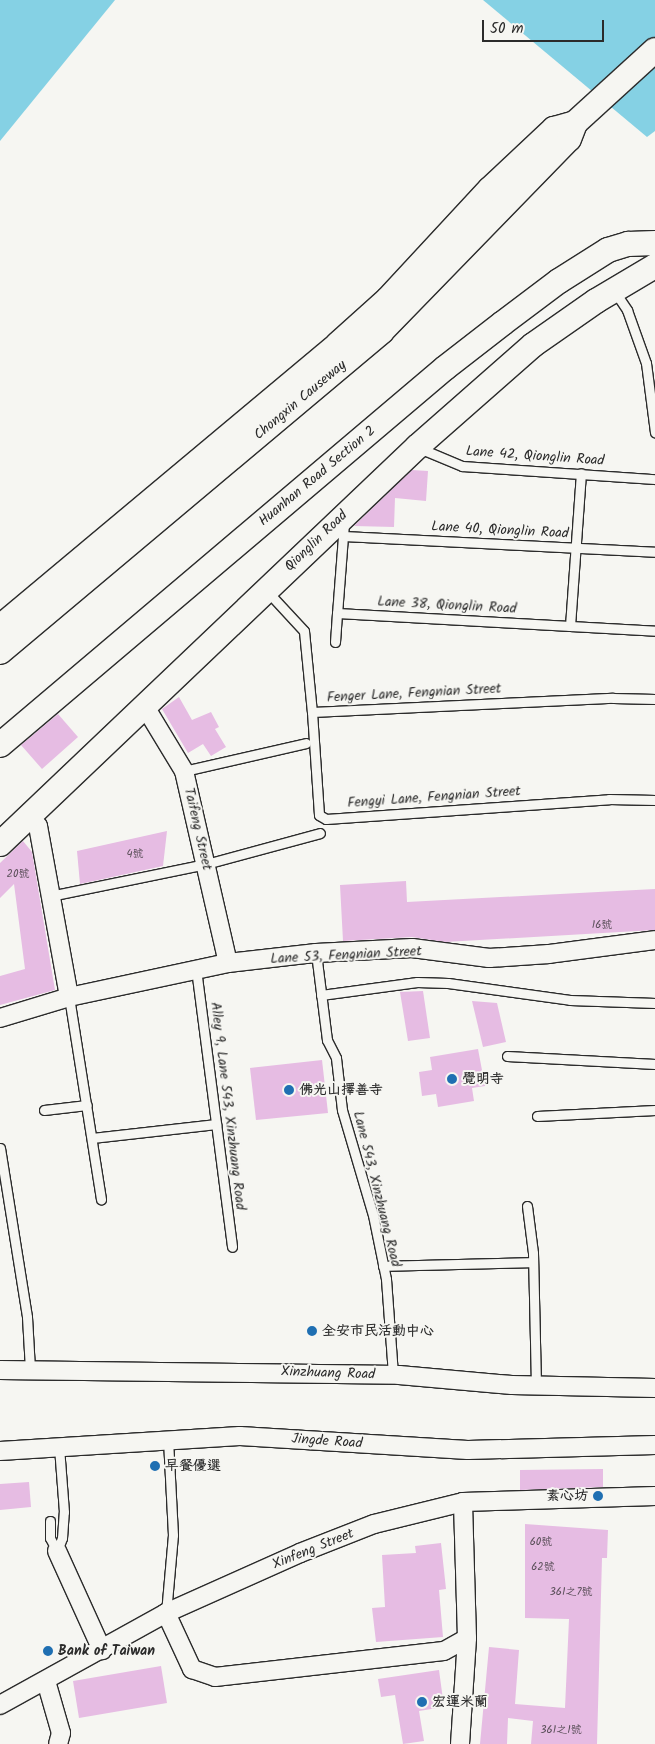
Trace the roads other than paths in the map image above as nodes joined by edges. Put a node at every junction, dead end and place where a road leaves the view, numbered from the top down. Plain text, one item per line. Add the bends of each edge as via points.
1 (655, 50) edge
2 (579, 118) junction
3 (655, 243) edge
4 (655, 266) edge
5 (615, 291) junction
6 (655, 432) edge
7 (417, 447) junction
8 (581, 473) junction
9 (655, 479) edge
10 (345, 512) junction
11 (343, 536) junction
12 (576, 548) junction
13 (655, 552) edge
14 (266, 591) junction
15 (338, 613) junction
16 (570, 626) junction
17 (0, 628) edge
18 (655, 631) edge
19 (335, 642) dead end
20 (0, 652) edge
21 (655, 699) edge
22 (144, 705) junction
23 (312, 712) junction
24 (306, 743) dead end
25 (0, 746) edge
26 (184, 771) junction
27 (655, 800) edge
28 (28, 815) junction
29 (320, 833) dead end
30 (0, 844) edge
31 (206, 864) junction
32 (50, 896) junction
33 (655, 940) edge
34 (316, 953) junction
35 (228, 963) junction
36 (196, 969) junction
37 (321, 995) junction
38 (69, 997) junction
39 (655, 1003) edge
40 (0, 1018) edge
41 (507, 1056) dead end
42 (655, 1064) edge
43 (87, 1105) junction
44 (44, 1110) dead end
45 (655, 1110) edge
46 (537, 1116) dead end
47 (216, 1124) junction
48 (92, 1138) junction
49 (0, 1148) edge
50 (101, 1199) dead end
51 (527, 1206) dead end
52 (232, 1246) dead end
53 (533, 1262) junction
54 (383, 1266) junction
55 (30, 1369) junction
56 (0, 1370) edge
57 (393, 1375) junction
58 (536, 1385) junction
59 (655, 1388) edge
60 (168, 1440) junction
61 (655, 1445) edge
62 (59, 1447) junction
63 (0, 1451) edge
64 (655, 1496) edge
65 (463, 1502) junction
66 (50, 1521) dead end
67 (57, 1551) junction
68 (166, 1613) junction
69 (467, 1638) junction
70 (102, 1650) junction
71 (46, 1681) junction
72 (0, 1705) edge
73 (58, 1744) edge
74 (460, 1744) edge

1 - 2 street
2 - 17 street, Chongxin Causeway via 554,129 490,189 388,299 338,344
2 - 20 street, Chongxin Causeway via 569,140 381,332
3 - 25 street, Huanhan Road Section 2 via 628,244 608,250 559,281 495,329 437,374
4 - 5 street, Qionglin Road
5 - 6 lane via 627,310 646,363
5 - 7 street, Qionglin Road via 533,345
7 - 8 lane, Lane 42, Qionglin Road via 462,466
7 - 10 street, Qionglin Road
8 - 9 lane, Lane 42, Qionglin Road
8 - 12 lane
10 - 11 lane
10 - 14 street, Qionglin Road
11 - 12 lane, Lane 40, Qionglin Road
11 - 15 lane
12 - 13 lane, Lane 40, Qionglin Road
12 - 16 lane
14 - 22 street, Qionglin Road
14 - 23 lane, Fenger Lane, Fengnian Street via 304,631
15 - 16 lane, Lane 38, Qionglin Road
15 - 19 lane
16 - 18 lane, Lane 38, Qionglin Road
21 - 23 lane, Fenger Lane, Fengnian Street via 612,698
22 - 26 street, Taifeng Street
22 - 28 street, Qionglin Road
23 - 27 lane, Fengyi Lane, Fengnian Street via 318,816 326,819 609,798
24 - 26 lane
26 - 31 street, Taifeng Street
28 - 30 street, Qionglin Road
28 - 32 street via 38,826
29 - 31 lane
31 - 32 lane
31 - 35 street, Taifeng Street
32 - 38 street
33 - 34 street, Lane 53, Fengnian Street via 489,958 412,948
34 - 35 street, Lane 53, Fengnian Street
34 - 37 lane, Lane 543, Xinzhuang Road
35 - 36 street, Lane 53, Fengnian Street
36 - 38 street, Lane 53, Fengnian Street
36 - 47 lane, Alley 9, Lane 543, Xinzhuang Road
37 - 39 lane via 417,982 448,983 570,1000
37 - 54 lane, Lane 543, Xinzhuang Road via 327,1040 336,1058 342,1110
38 - 40 street, Lane 53, Fengnian Street
38 - 43 lane
41 - 42 lane
43 - 44 lane
43 - 48 lane
45 - 46 lane
47 - 48 lane
47 - 52 lane, Alley 9, Lane 543, Xinzhuang Road
48 - 50 lane
49 - 55 lane via 27,1317
51 - 53 lane
53 - 54 lane
53 - 58 lane
54 - 57 lane, Lane 543, Xinzhuang Road
55 - 56 street, Xinzhuang Road
55 - 57 street, Xinzhuang Road
57 - 58 street, Xinzhuang Road
58 - 59 street, Xinzhuang Road
60 - 61 street, Jingde Road via 240,1436 468,1450
60 - 62 street, Jingde Road
60 - 68 lane via 173,1535
62 - 63 street, Jingde Road
62 - 67 lane via 64,1512 62,1538
64 - 65 street, Xinfeng Street
65 - 68 street, Xinfeng Street via 374,1524
65 - 69 street
66 - 67 lane via 50,1538
67 - 70 street
68 - 69 street via 192,1669 215,1677 444,1651
68 - 70 street, Xinfeng Street
69 - 74 street
70 - 71 street, Xinfeng Street
71 - 72 street, Xinfeng Street
71 - 73 street via 61,1733

